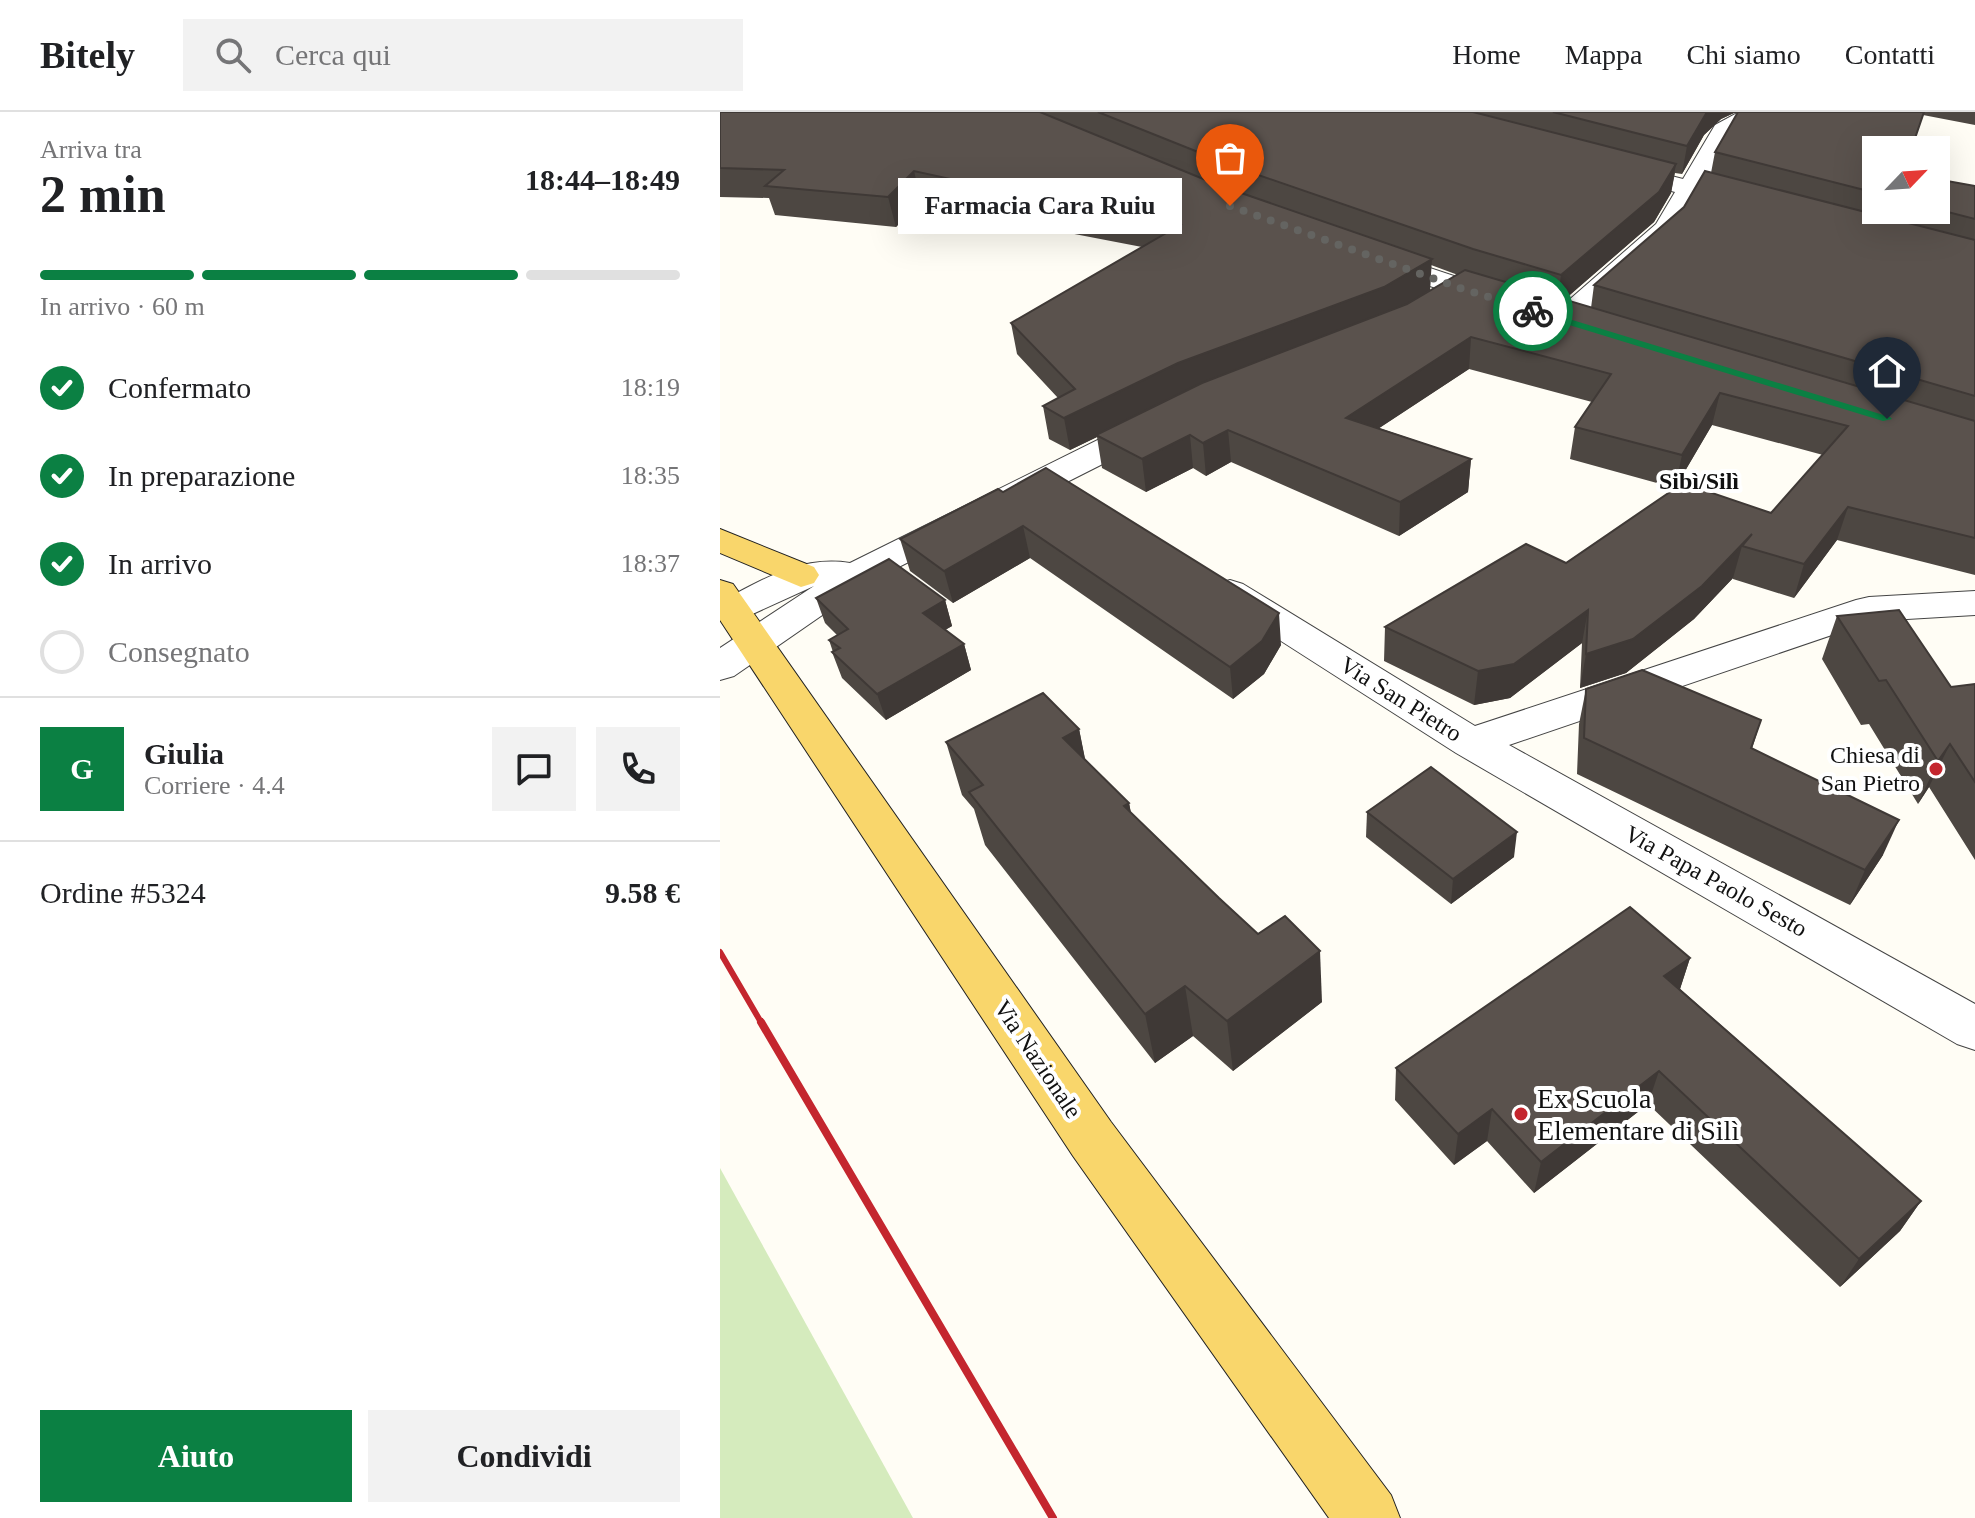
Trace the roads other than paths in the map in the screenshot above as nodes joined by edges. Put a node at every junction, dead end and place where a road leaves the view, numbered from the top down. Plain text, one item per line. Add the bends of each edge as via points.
1 (1757, 112) edge
2 (1586, 161) edge
3 (1693, 189) junction
4 (1769, 209) edge
5 (1347, 247) edge
6 (1563, 320) junction
7 (1594, 329) edge
8 (1180, 412) edge
9 (1048, 478) junction
10 (1088, 503) edge
11 (720, 540) edge
12 (860, 572) junction
13 (801, 575) junction
14 (1207, 577) edge
15 (1975, 603) edge
16 (732, 629) edge
17 (1471, 743) junction
18 (1968, 1024) edge
19 (1368, 1518) edge

1 - 3 street via 1723,130
2 - 3 street
3 - 4 street
3 - 6 street via 1667,229
5 - 6 street via 1447,296
6 - 7 street
8 - 9 street
9 - 10 street
9 - 12 street
11 - 13 main road
12 - 13 street
12 - 16 street
13 - 16 street
14 - 17 street, Via San Pietro
15 - 17 street, Via San Pietro via 1869,609
16 - 19 main road, Via Nazionale
17 - 18 street, Via Papa Paolo Sesto

